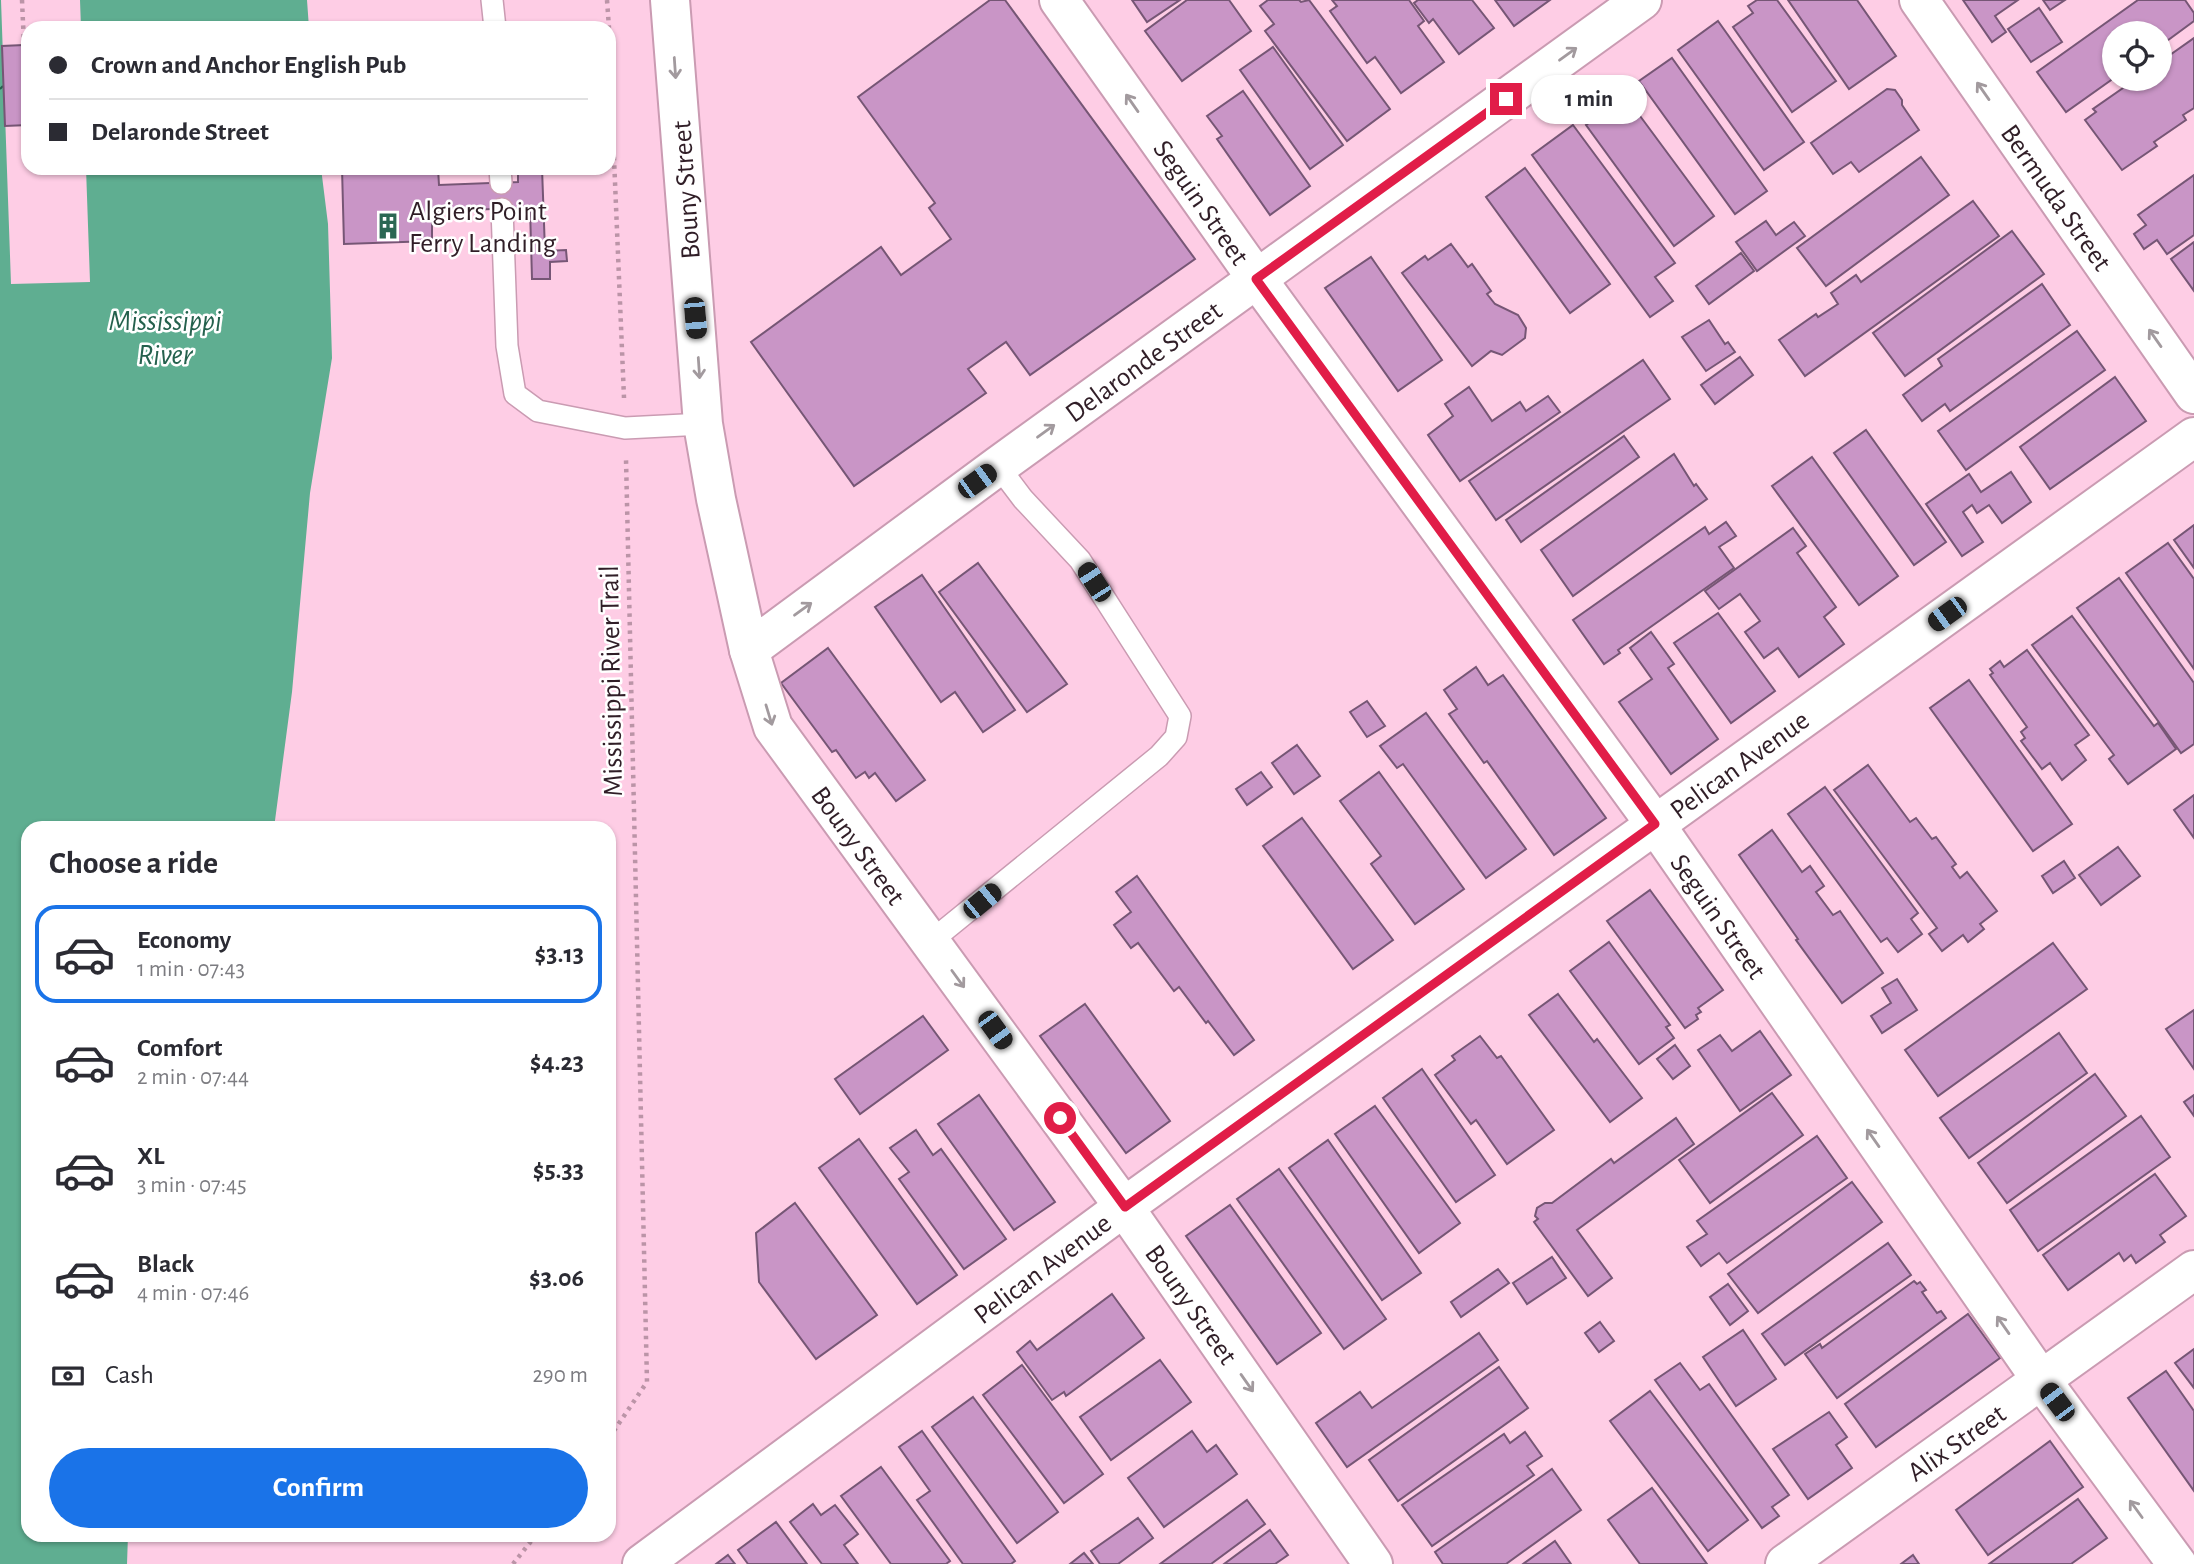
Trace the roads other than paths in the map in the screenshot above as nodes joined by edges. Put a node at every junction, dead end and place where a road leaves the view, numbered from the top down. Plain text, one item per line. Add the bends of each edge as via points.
1 (492, 0) edge
2 (670, 0) edge
3 (1059, 0) edge
4 (1642, 0) edge
5 (1919, 0) edge
6 (494, 21) edge
7 (502, 209) dead end
8 (1256, 279) junction
9 (2194, 394) edge
10 (703, 424) junction
11 (2194, 437) edge
12 (998, 466) junction
13 (748, 650) junction
14 (1655, 824) junction
15 (930, 942) junction
16 (1125, 1207) junction
17 (2194, 1270) edge
18 (2042, 1381) junction
19 (642, 1564) edge
20 (1373, 1564) edge
21 (1784, 1564) edge
22 (2177, 1564) edge

1 - 6 lane
2 -> 10 street, Bouny Street
8 -> 3 street, Seguin Street
8 -> 4 street, Delaronde Street
9 -> 5 street, Bermuda Street
7 - 10 lane via 507,346 516,394 538,411 625,428
12 -> 8 street, Delaronde Street
8 - 14 street, Seguin Street
10 - 13 street, Bouny Street
11 - 14 street, Pelican Avenue
13 -> 12 street, Delaronde Street
12 - 15 lane via 1080,560 1180,716 1176,737 1159,756
13 -> 15 street, Bouny Street via 773,727
14 - 16 street, Pelican Avenue
18 -> 14 street, Seguin Street
15 -> 16 street, Bouny Street
16 - 19 street, Pelican Avenue
16 -> 20 street, Bouny Street
17 - 18 street, Alix Street
18 - 21 street, Alix Street
22 -> 18 street, Seguin Street

